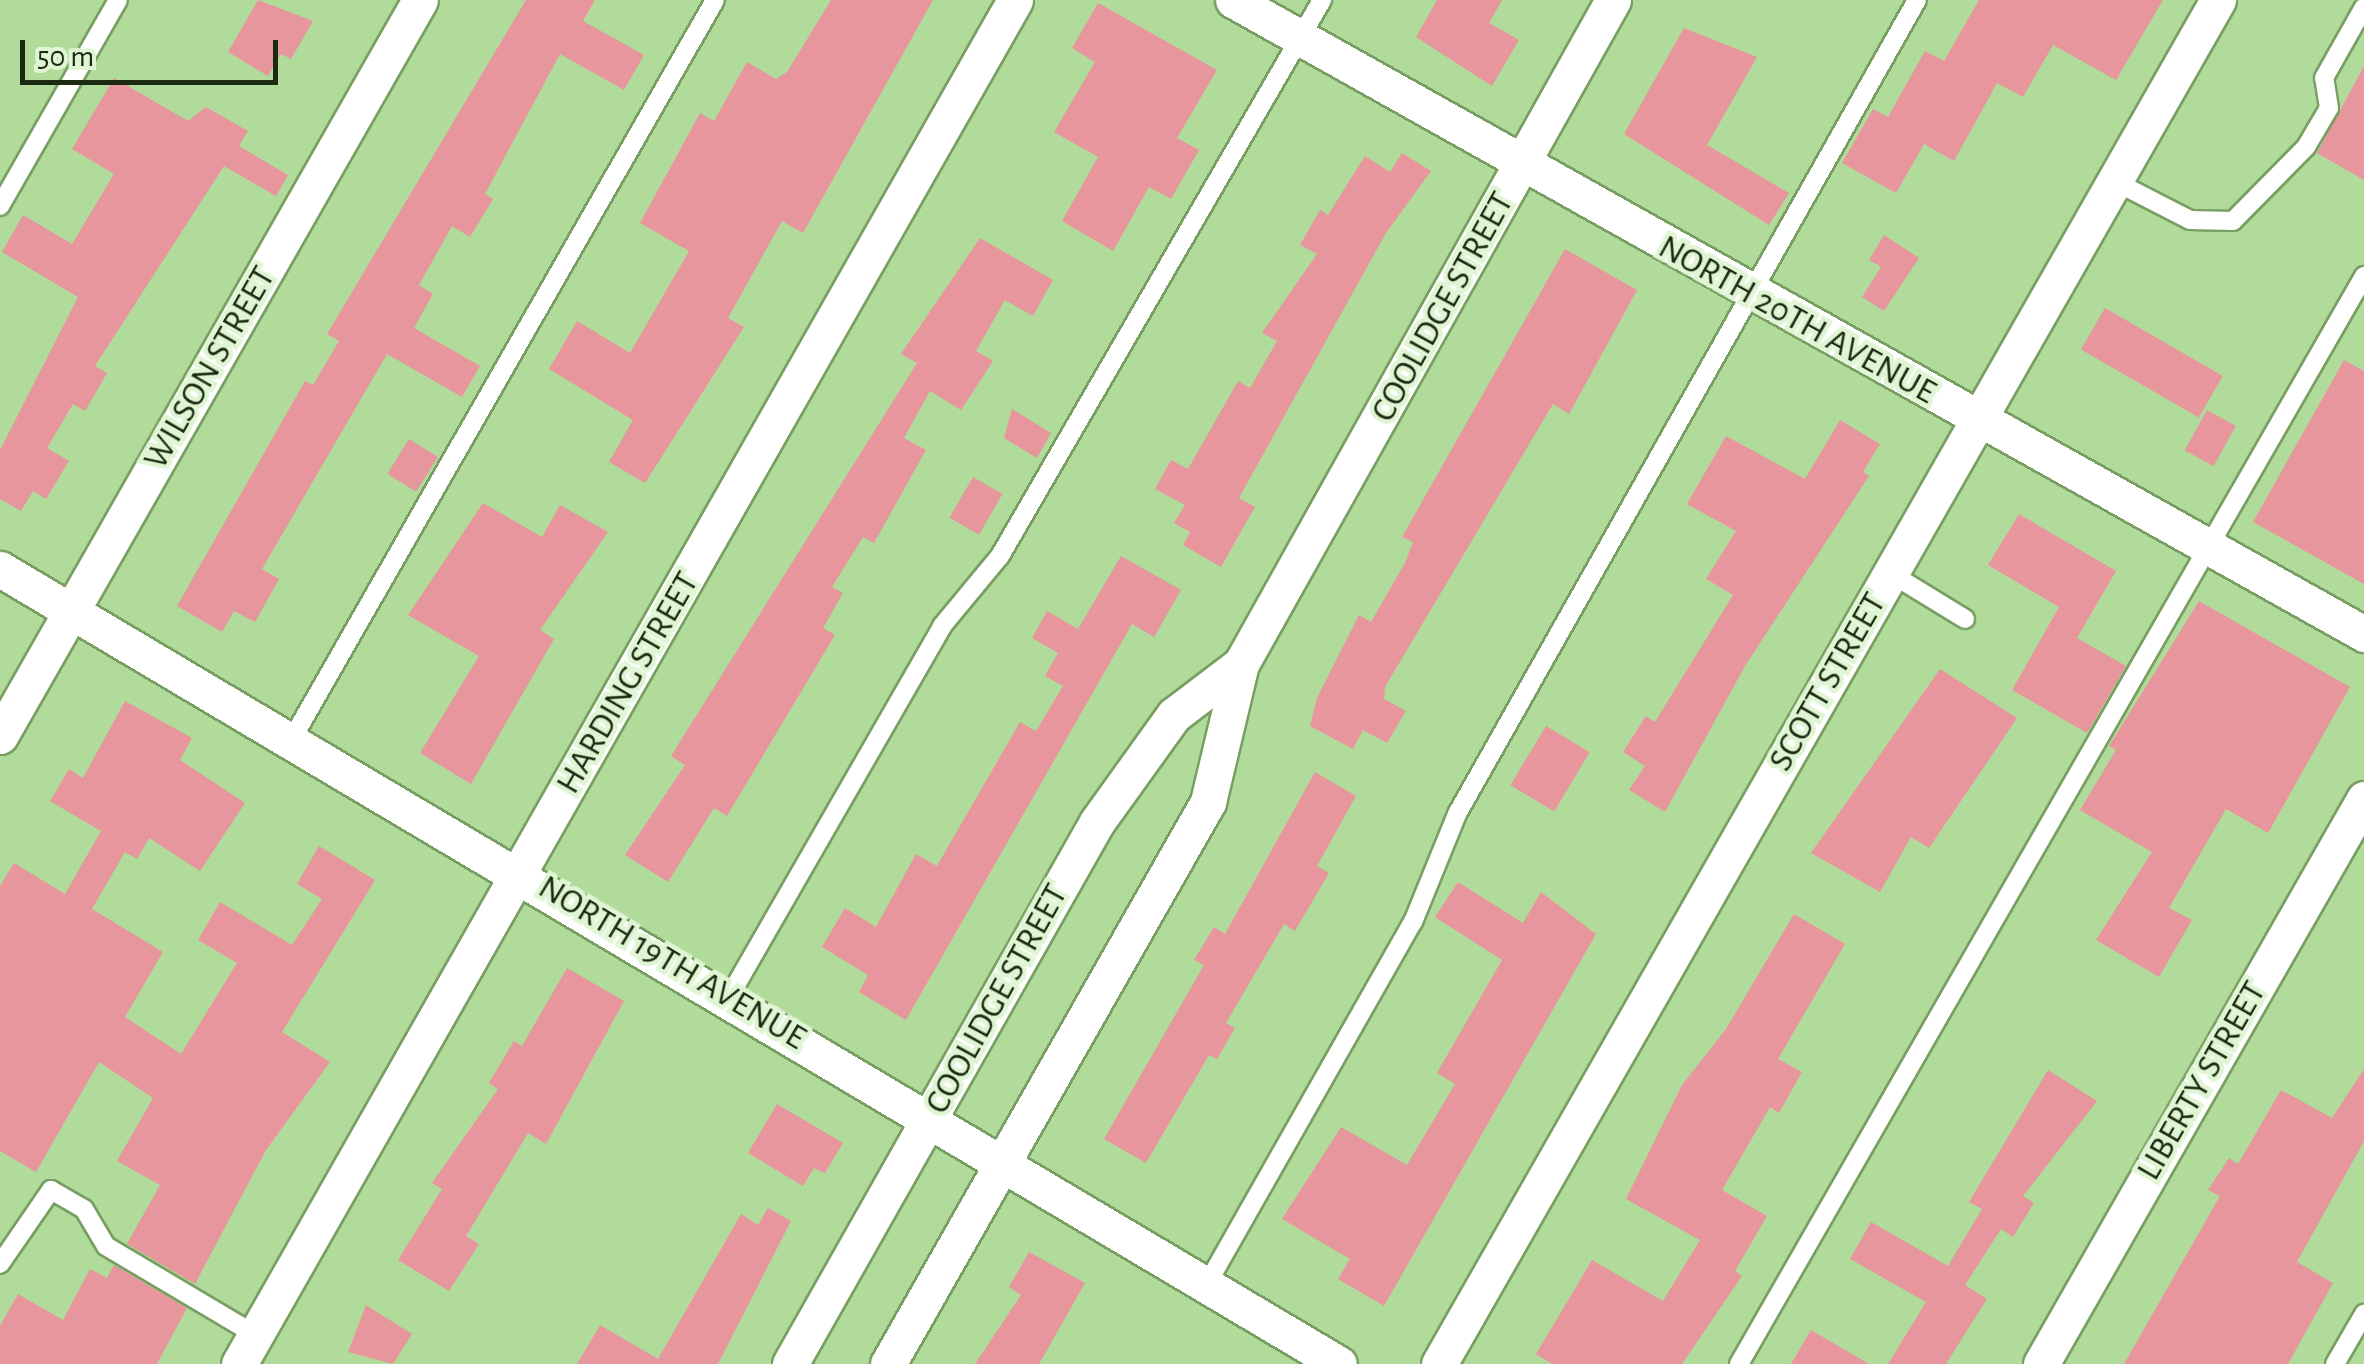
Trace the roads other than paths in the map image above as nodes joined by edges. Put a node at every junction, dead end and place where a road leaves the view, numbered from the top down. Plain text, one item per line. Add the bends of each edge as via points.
1 (118, 0) edge
2 (420, 0) edge
3 (716, 0) edge
4 (1015, 0) edge
5 (1233, 0) edge
6 (1322, 0) edge
7 (1613, 0) edge
8 (1917, 0) edge
9 (2218, 0) edge
10 (2364, 7) edge
11 (1300, 38) junction
12 (1520, 164) junction
13 (2114, 181) junction
14 (0, 206) edge
15 (2364, 276) edge
16 (1748, 293) junction
17 (1976, 420) junction
18 (2209, 549) junction
19 (0, 569) edge
20 (1890, 572) junction
21 (71, 610) junction
22 (1965, 619) dead end
23 (2364, 634) edge
24 (1241, 664) junction
25 (0, 736) edge
26 (292, 739) junction
27 (2364, 799) edge
28 (520, 872) junction
29 (729, 997) junction
30 (930, 1118) junction
31 (1004, 1162) junction
32 (0, 1264) edge
33 (1207, 1284) junction
34 (2364, 1314) edge
35 (247, 1349) edge
36 (790, 1364) edge
37 (888, 1364) edge
38 (1339, 1364) edge
39 (1440, 1364) edge
40 (1739, 1364) edge
41 (2041, 1364) edge
42 (2335, 1364) edge

1 - 14 lane
2 - 21 street, WILSON STREET
3 - 26 lane
4 - 28 street, HARDING STREET
5 - 11 street, NORTH 20TH AVENUE
6 - 11 lane
7 - 12 street, COOLIDGE STREET
8 - 16 lane
9 - 13 street, SCOTT STREET
10 - 13 lane via 2324,78 2330,108 2306,147 2232,221 2190,220
11 - 12 street, NORTH 20TH AVENUE
11 - 29 lane via 1000,556 942,626
12 - 16 street, NORTH 20TH AVENUE
12 - 24 street, COOLIDGE STREET via 1474,262
13 - 17 street, SCOTT STREET
15 - 18 lane
16 - 17 street, NORTH 20TH AVENUE
16 - 33 lane via 1457,814 1414,922
17 - 18 street, NORTH 20TH AVENUE
17 - 20 street, SCOTT STREET
18 - 23 street, NORTH 20TH AVENUE
18 - 40 lane
19 - 21 street, NORTH 19TH AVENUE
20 - 22 lane
20 - 39 street, SCOTT STREET
21 - 25 street, WILSON STREET
21 - 26 street, NORTH 19TH AVENUE
24 - 30 street, COOLIDGE STREET via 1174,715 1139,759
24 - 31 street, COOLIDGE STREET via 1208,802
26 - 28 street, NORTH 19TH AVENUE
27 - 41 street, LIBERTY STREET
28 - 29 street, NORTH 19TH AVENUE
28 - 35 street, HARDING STREET
29 - 30 street, NORTH 19TH AVENUE
30 - 31 street, NORTH 19TH AVENUE
30 - 36 street, COOLIDGE STREET
31 - 33 street, NORTH 19TH AVENUE
31 - 37 street, COOLIDGE STREET
32 - 35 lane via 51,1190 84,1209 106,1246
33 - 38 street, NORTH 19TH AVENUE
34 - 42 lane

